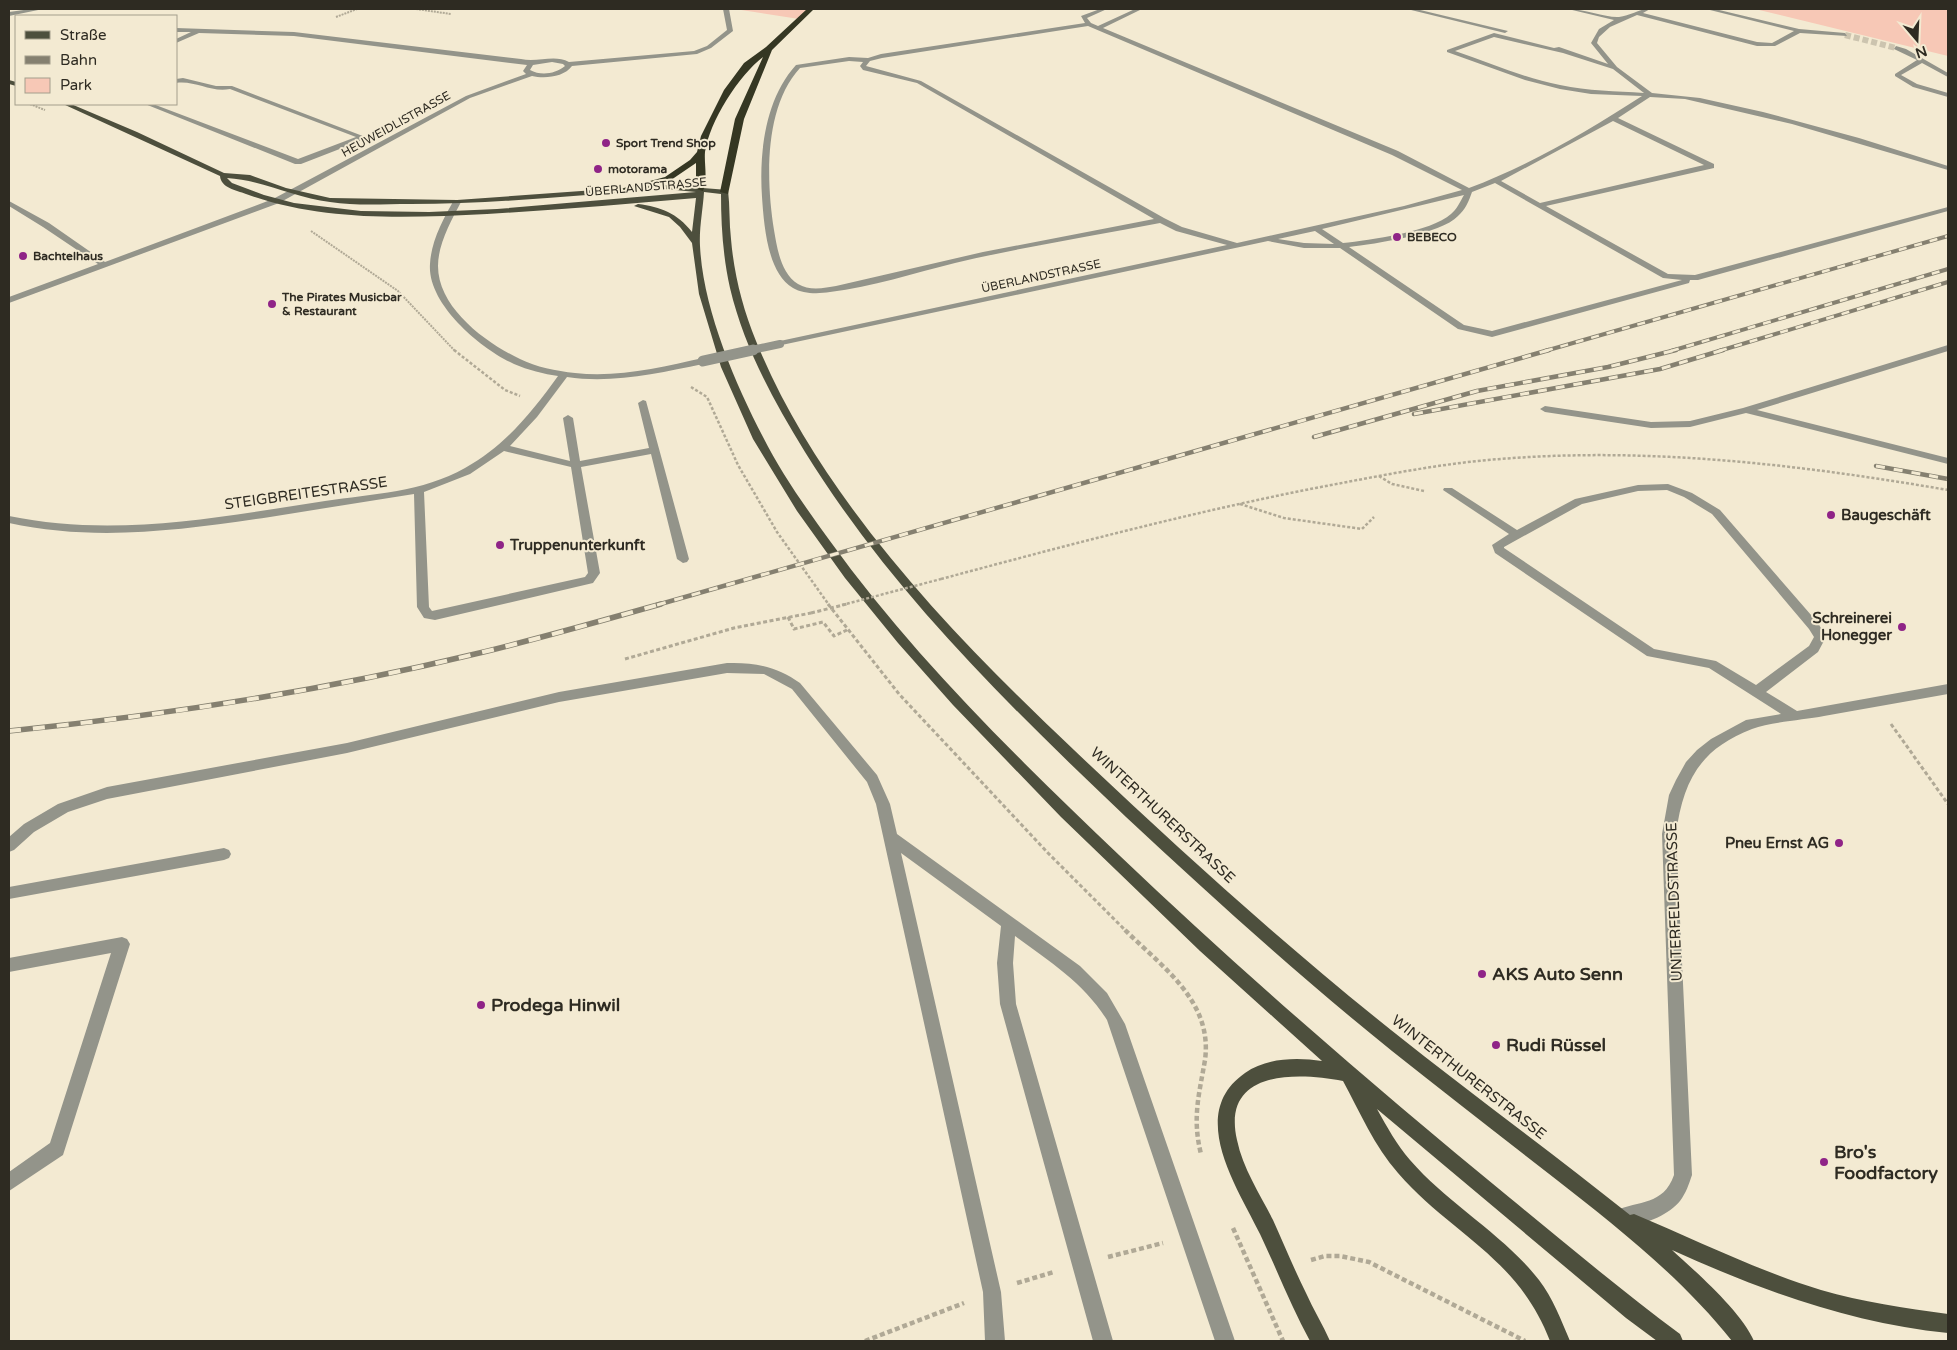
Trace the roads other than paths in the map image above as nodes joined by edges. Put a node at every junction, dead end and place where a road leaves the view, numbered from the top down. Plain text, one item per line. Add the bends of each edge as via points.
1 (40, 9) edge
2 (726, 9) edge
3 (810, 9) edge
4 (1104, 9) edge
5 (1139, 9) edge
6 (1410, 9) edge
7 (1571, 9) edge
8 (1646, 9) edge
9 (1709, 9) edge
10 (1638, 13) junction
11 (9, 14) edge
12 (27, 14) edge
13 (1620, 19) junction
14 (1089, 24) junction
15 (1097, 28) junction
16 (178, 30) edge
17 (198, 31) junction
18 (1799, 32) junction
19 (1845, 35) tunnel mouth
20 (178, 40) edge
21 (1896, 48) tunnel mouth
22 (769, 49) junction
23 (1564, 52) junction
24 (868, 60) junction
25 (1922, 60) junction
26 (531, 64) junction
27 (568, 64) junction
28 (1616, 68) junction
29 (558, 73) junction
30 (531, 74) junction
31 (1948, 75) edge
32 (178, 80) edge
33 (566, 81) dead end
34 (1650, 94) junction
35 (1948, 95) edge
36 (68, 105) edge
37 (151, 105) edge
38 (1613, 118) junction
39 (363, 138) junction
40 (384, 143) junction
41 (701, 152) junction
42 (1948, 168) edge
43 (222, 175) junction
44 (1496, 181) junction
45 (627, 190) junction
46 (1469, 191) junction
47 (700, 192) junction
48 (725, 192) junction
49 (294, 193) junction
50 (276, 201) junction
51 (457, 202) junction
52 (9, 204) edge
53 (608, 204) junction
54 (1540, 205) junction
55 (1948, 209) edge
56 (451, 214) junction
57 (1161, 220) junction
58 (1316, 228) junction
59 (1268, 238) junction
60 (696, 241) junction
61 (1234, 245) junction
62 (1344, 246) junction
63 (104, 265) junction
64 (1695, 278) junction
65 (9, 300) edge
66 (1948, 348) edge
67 (564, 375) junction
68 (643, 403) dead end
69 (1545, 409) dead end
70 (1746, 410) junction
71 (568, 418) dead end
72 (505, 448) junction
73 (655, 450) junction
74 (1948, 461) edge
75 (576, 465) junction
76 (419, 490) junction
77 (1448, 490) road end
78 (9, 520) edge
79 (1516, 534) junction
80 (683, 559) dead end
81 (1948, 689) edge
82 (1756, 692) junction
83 (1794, 715) junction
84 (891, 838) junction
85 (9, 846) edge
86 (224, 854) dead end
87 (9, 893) edge
88 (1009, 924) junction
89 (9, 965) edge
90 (1348, 1074) junction
91 (9, 1182) edge
92 (1620, 1217) junction
93 (1948, 1324) edge
94 (995, 1341) edge
95 (1102, 1341) edge
96 (1225, 1341) edge
97 (1320, 1341) edge
98 (1560, 1341) edge
99 (1673, 1341) edge
100 (1744, 1341) edge

1 - 12 street
2 - 27 street via 730,31 709,47 695,52
3 - 22 highway
4 - 14 street via 1084,16
5 - 15 street
6 - 23 street via 1538,38
7 - 13 street
8 - 10 street
9 - 18 street
10 - 13 street
10 - 18 street via 1757,44 1773,45
11 - 12 street
13 - 28 street via 1594,40
14 - 15 street
14 - 24 street
15 - 46 street via 1395,153
16 - 17 street
17 - 20 street
17 - 26 street via 294,34
18 - 19 street
21 - 25 street
22 - 41 highway via 747,65 728,90 710,124
22 - 48 highway via 764,68 737,125
23 - 28 street
23 - 34 street via 1494,35 1449,51 1562,88
24 - 57 street via 863,66 869,71 919,82
24 - 57 street via 849,59 798,66 780,96 767,148 766,202 781,270 796,286 836,289 959,260
25 - 31 street
25 - 35 street via 1897,75 1904,82
26 - 27 street via 552,60
26 - 30 street via 526,68
27 - 29 street via 567,69
28 - 34 street
29 - 30 street, HEUWEIDLISTRASSE
29 - 33 street
30 - 40 street, HEUWEIDLISTRASSE via 468,97
32 - 39 street via 184,78 220,90 230,87
34 - 38 street, ÜBERLANDSTRASSE
34 - 42 street via 1701,100 1838,133
36 - 43 main road, ÜBERLANDSTRASSE via 135,132
37 - 39 street via 298,162
38 - 44 street, ÜBERLANDSTRASSE
38 - 54 street via 1711,166
39 - 40 street
40 - 49 street, HEUWEIDLISTRASSE
41 - 45 highway via 680,174
41 - 47 highway
43 - 49 main road, ÜBERLANDSTRASSE via 250,177
43 - 50 main road, ÜBERLANDSTRASSE via 229,185
44 - 46 street, ÜBERLANDSTRASSE
44 - 54 street
45 - 47 main road, ÜBERLANDSTRASSE via 665,187
45 - 51 main road, ÜBERLANDSTRASSE
46 - 58 street, ÜBERLANDSTRASSE
46 - 62 street via 1458,212 1439,225
47 - 48 main road, ÜBERLANDSTRASSE
47 - 53 main road, ÜBERLANDSTRASSE
47 - 60 main road
48 - 92 main road, WINTERTHURERSTRASSE via 727,248 735,290 763,367 818,466 877,550 1014,700 1211,885 1390,1039
49 - 50 street, HEUWEIDLISTRASSE
49 - 51 main road, ÜBERLANDSTRASSE via 360,202
50 - 56 main road, ÜBERLANDSTRASSE via 339,213
50 - 63 street, HEUWEIDLISTRASSE
51 - 56 street
52 - 63 street
53 - 56 main road, ÜBERLANDSTRASSE
53 - 60 main road via 645,206 669,213 680,220
54 - 64 street via 1666,276
55 - 64 street
56 - 67 street via 440,236 433,262 434,280 448,307 468,328 511,360
57 - 61 street via 1179,229
58 - 59 street, ÜBERLANDSTRASSE
58 - 62 street
59 - 61 street, ÜBERLANDSTRASSE
59 - 62 street via 1286,244
60 - 90 main road via 704,297 738,395 795,498 842,565 931,672 1024,771 1125,871
61 - 67 street, ÜBERLANDSTRASSE, bridge via 703,361 622,376
62 - 64 street via 1461,327 1492,334
63 - 65 street, HEUWEIDLISTRASSE
66 - 70 street
67 - 72 street, STEIGBREITESTRASSE
68 - 73 street
69 - 70 street via 1651,425 1690,424
70 - 74 street
71 - 75 street
72 - 75 street
72 - 76 street, STEIGBREITESTRASSE via 473,470
73 - 75 street
73 - 80 street
75 - 76 street via 594,573 590,580 435,616 428,615 422,607
76 - 78 street, STEIGBREITESTRASSE via 146,530 71,529
77 - 79 street
79 - 82 street via 1498,545 1498,549 1650,652 1708,662
79 - 82 street via 1579,502 1638,488 1668,488 1708,506 1724,520 1820,637 1814,650
81 - 83 street, UNTERFELDSTRASSE
82 - 83 street
83 - 92 street, UNTERFELDSTRASSE via 1751,724 1721,738 1689,768 1674,796 1670,834 1683,1175 1675,1194 1665,1203 1638,1215
84 - 85 street via 883,804 872,779 796,686 769,670 751,667 727,668 559,697 362,744 107,793 63,808 30,828
84 - 88 street
84 - 94 street via 992,1292
86 - 87 street
88 - 95 street via 1005,964 1008,1004
88 - 96 street via 1083,977 1101,995 1111,1012
89 - 91 street via 122,944 56,1149
90 - 97 main road via 1320,1068 1272,1070 1252,1078 1235,1092 1226,1112 1225,1129 1233,1155
90 - 98 main road via 1398,1159 1520,1270 1544,1302
90 - 99 main road
92 - 93 main road via 1694,1251 1823,1299 1884,1314
92 - 100 main road, WINTERTHURERSTRASSE via 1699,1286

